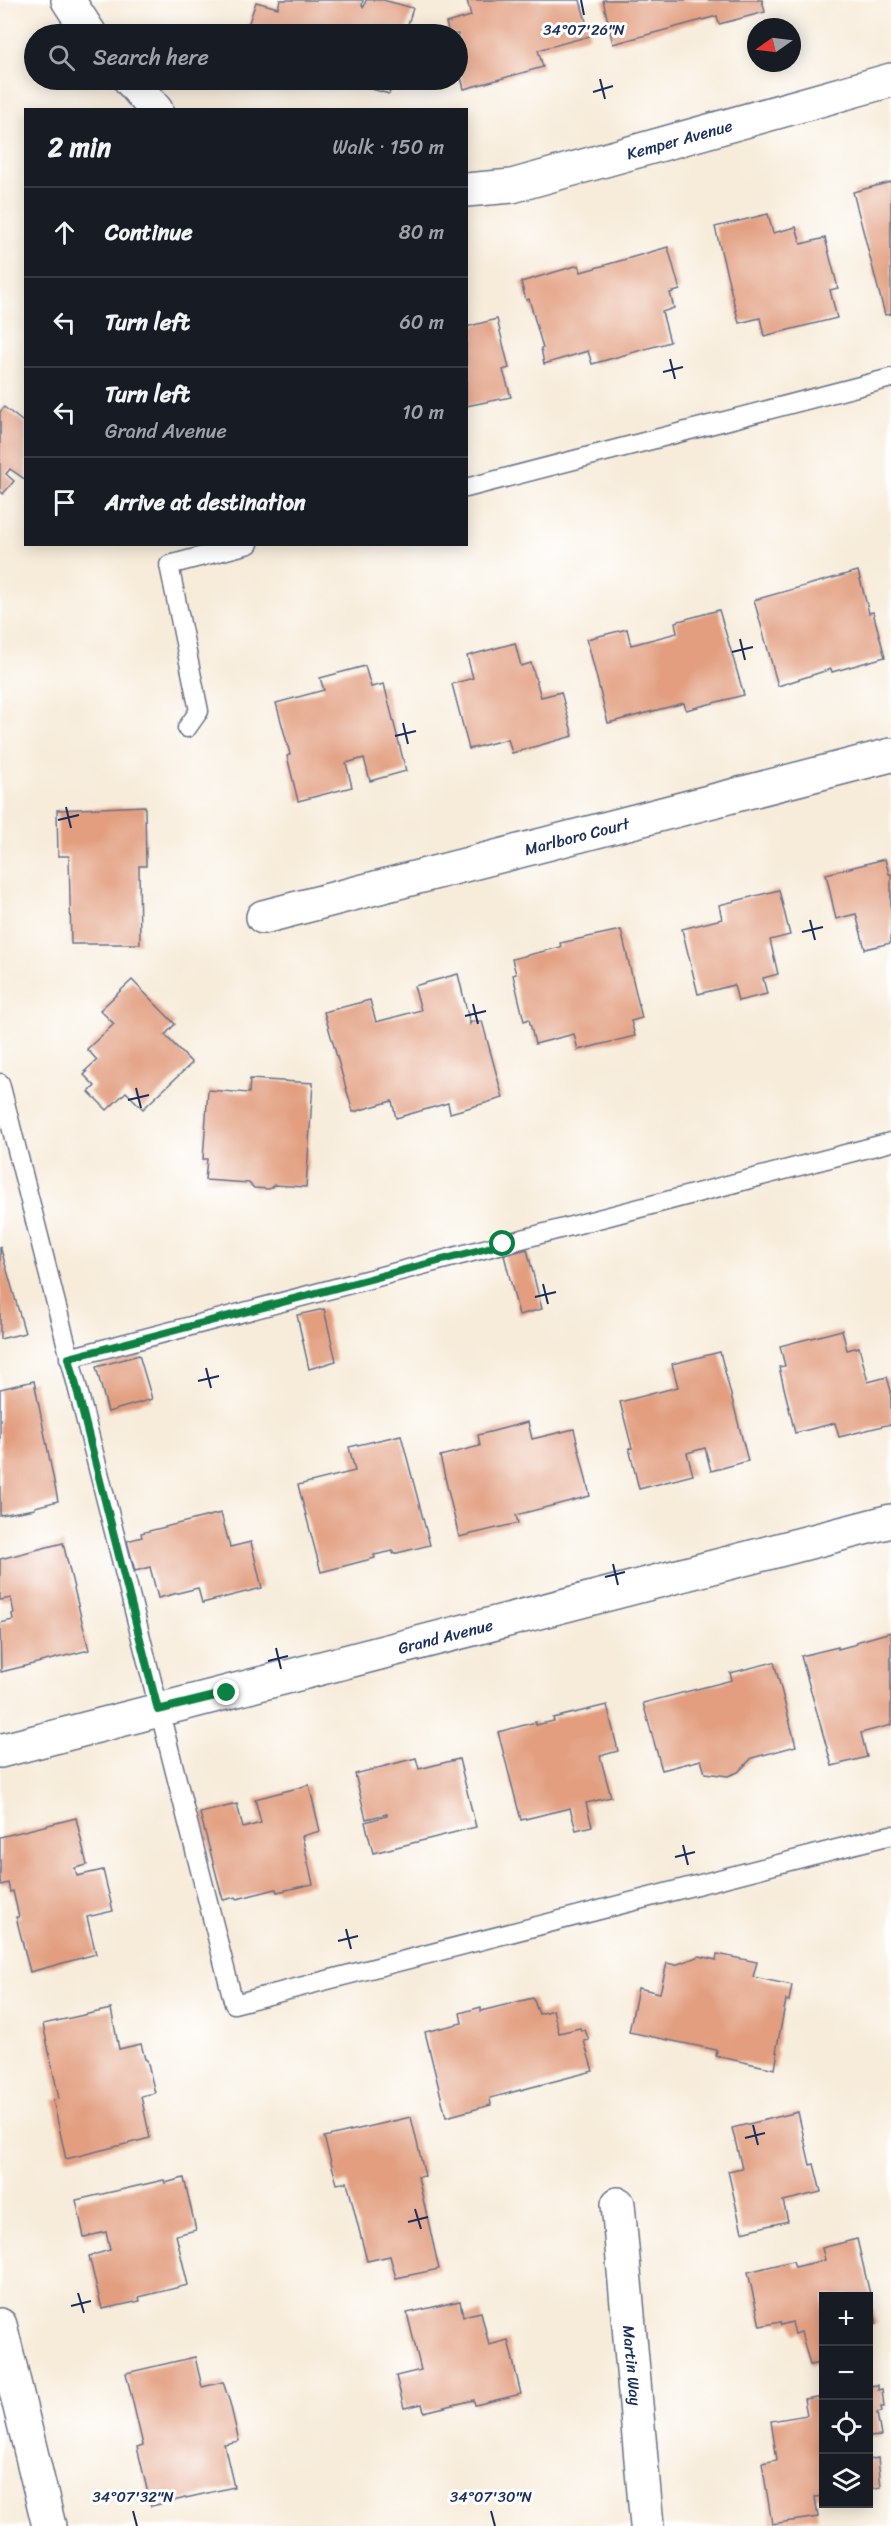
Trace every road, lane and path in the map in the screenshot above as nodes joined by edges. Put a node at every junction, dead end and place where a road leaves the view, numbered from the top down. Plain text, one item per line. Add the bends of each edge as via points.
1 (68, 0) edge
2 (81, 24) edge
3 (891, 80) edge
4 (139, 90) edge
5 (154, 108) edge
6 (468, 190) edge
7 (891, 378) edge
8 (468, 487) edge
9 (241, 546) edge
10 (187, 728) dead end
11 (891, 754) edge
12 (263, 917) dead end
13 (0, 1083) edge
14 (891, 1142) edge
15 (69, 1358) junction
16 (891, 1521) edge
17 (158, 1710) junction
18 (0, 1751) edge
19 (891, 1835) edge
20 (618, 2204) dead end
21 (1, 2331) edge
22 (49, 2526) edge
23 (647, 2526) edge

1 - 2 street
3 - 6 street, Kemper Avenue via 512,186
4 - 5 street
7 - 8 lane
9 - 10 lane via 169,565 199,711
11 - 12 street, Marlboro Court
13 - 15 lane
14 - 15 lane
15 - 17 lane
16 - 17 street, Grand Avenue
17 - 18 street, Grand Avenue
17 - 19 lane via 234,2004
20 - 23 street, Martin Way
21 - 22 street

